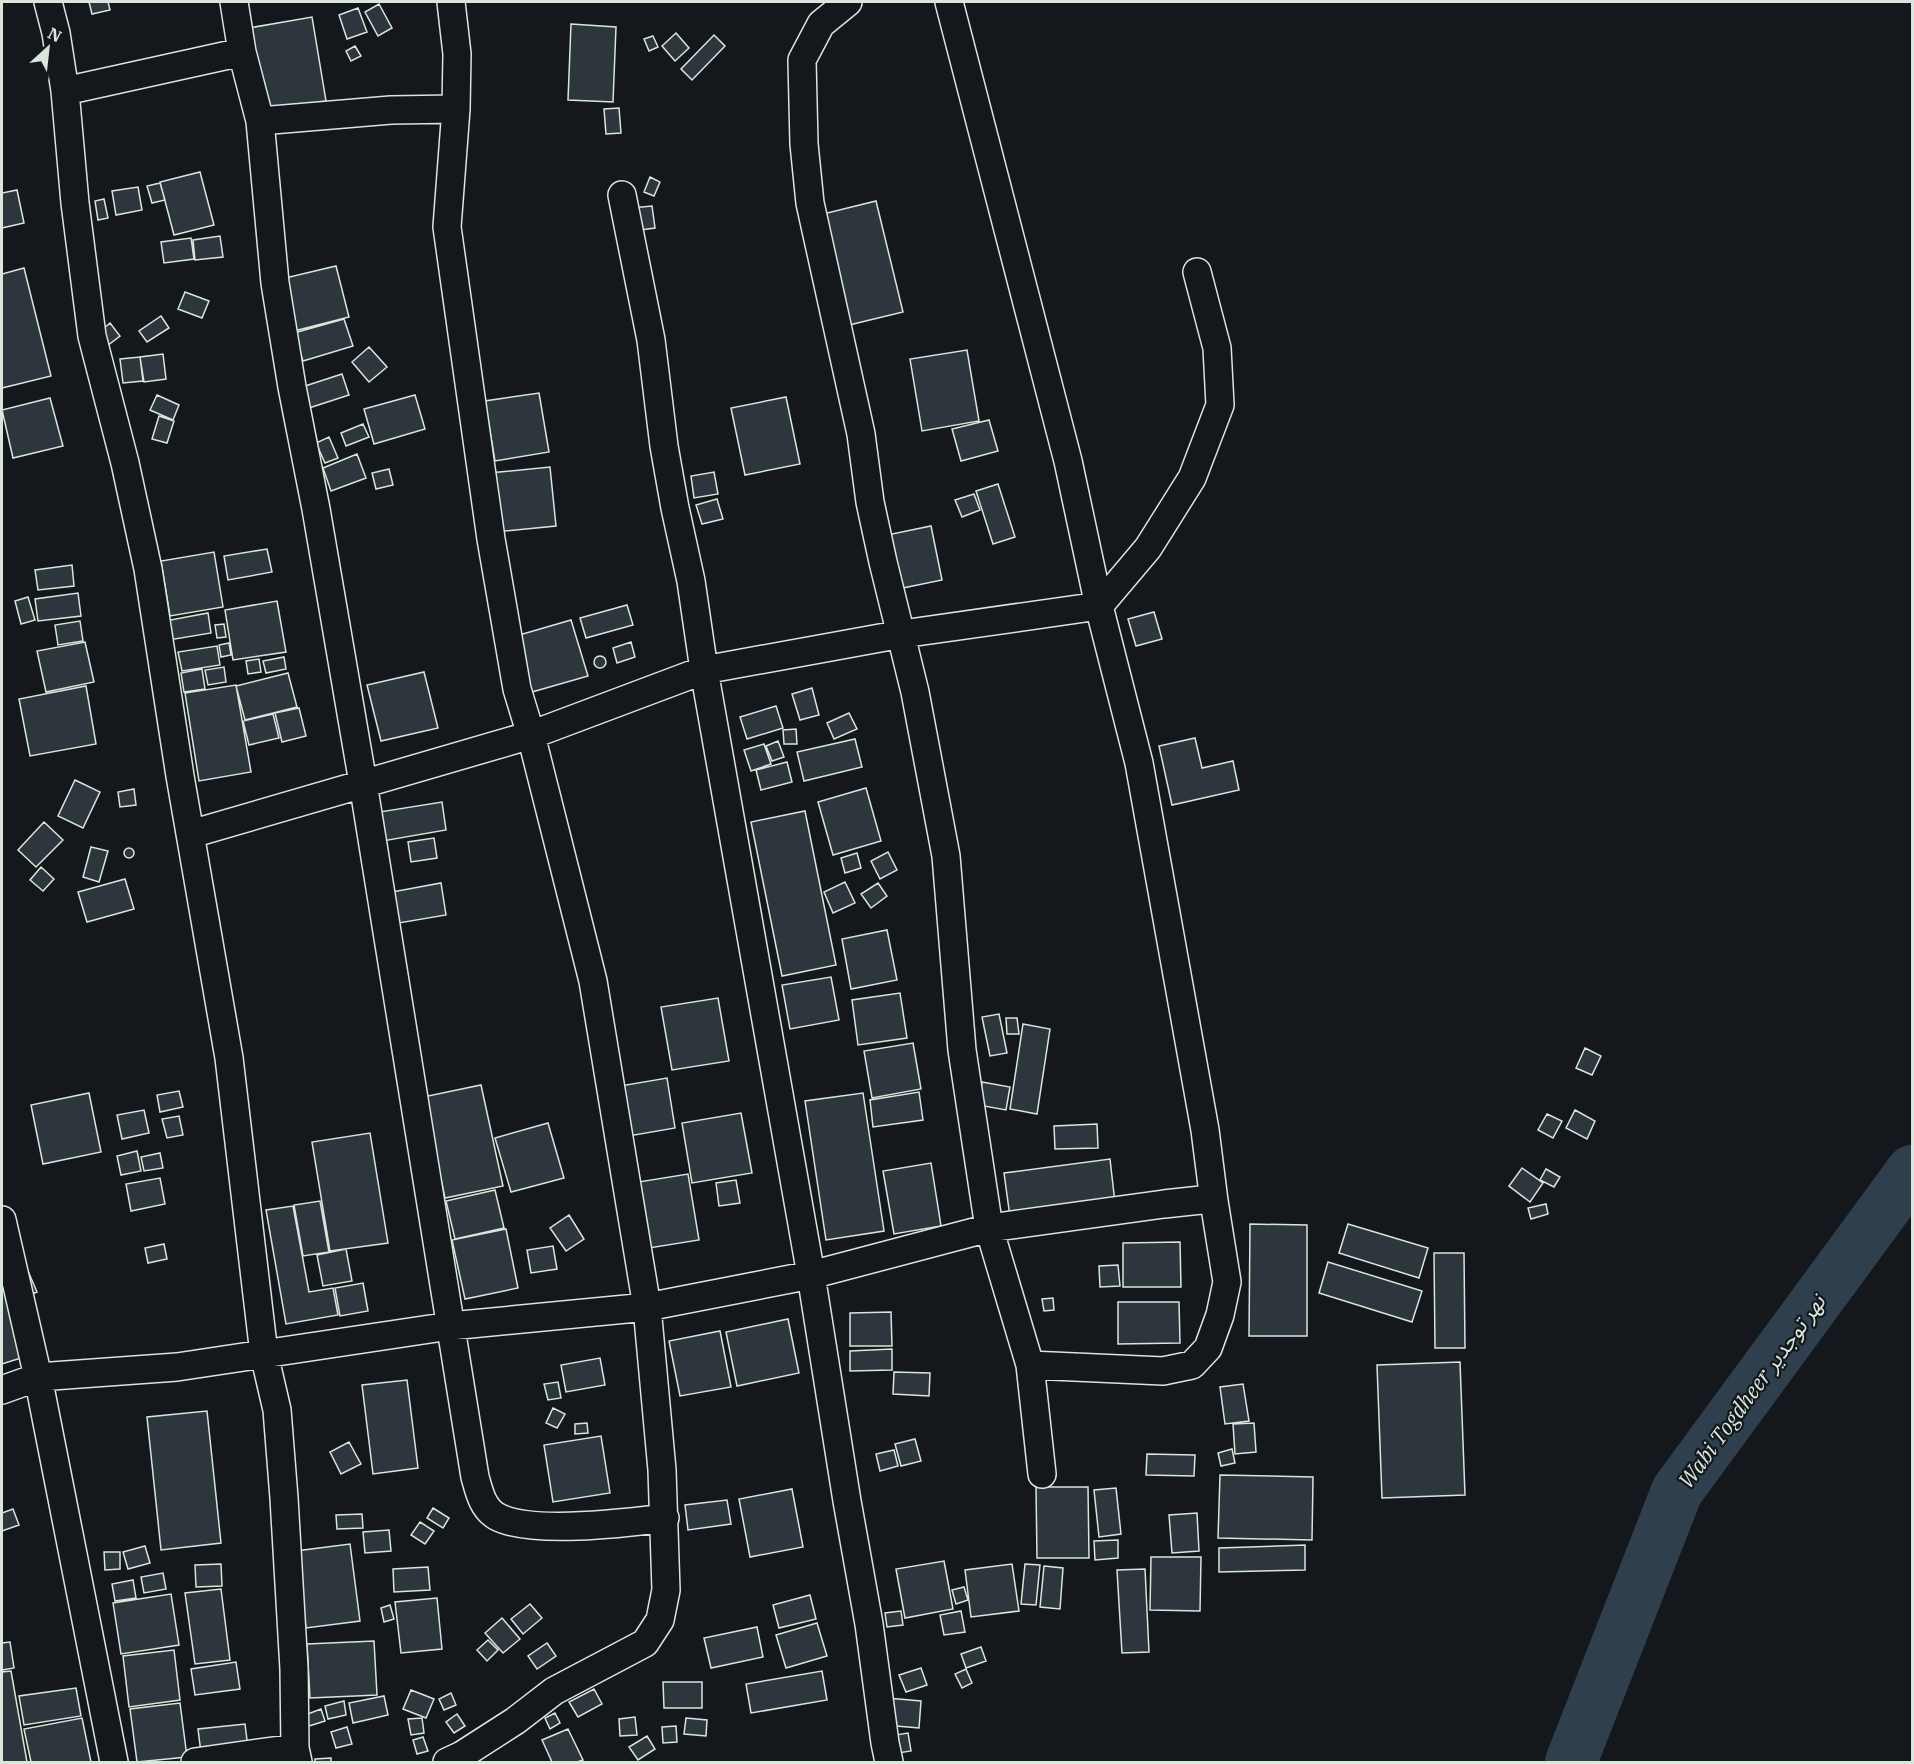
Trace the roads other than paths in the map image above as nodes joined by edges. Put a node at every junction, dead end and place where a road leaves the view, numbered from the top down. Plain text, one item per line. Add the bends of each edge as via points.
1 (48, 2) edge
2 (234, 2) edge
3 (451, 2) edge
4 (848, 2) edge
5 (950, 2) edge
6 (242, 52) junction
7 (65, 91) junction
8 (456, 109) junction
9 (260, 121) junction
10 (622, 195) dead end
11 (1197, 272) dead end
12 (1099, 606) junction
13 (902, 634) junction
14 (704, 670) junction
15 (531, 735) junction
16 (363, 783) junction
17 (191, 834) junction
18 (1214, 1201) junction
19 (2, 1220) edge
20 (989, 1228) junction
21 (811, 1275) junction
22 (647, 1307) junction
23 (450, 1326) junction
24 (264, 1354) junction
25 (1030, 1365) junction
26 (38, 1377) junction
27 (2, 1390) edge
28 (1042, 1474) dead end
29 (664, 1518) junction
30 (297, 1755) edge
31 (114, 1762) edge
32 (195, 1762) edge
33 (447, 1762) edge
34 (889, 1762) edge

1 - 7 street
2 - 6 street
3 - 8 street via 457,54
4 - 13 street via 821,24 802,60 804,144 810,203 861,434 870,502
5 - 12 street via 1068,461
6 - 7 street
6 - 9 street
7 - 17 street via 92,336 148,569
8 - 9 street
8 - 15 street via 447,227 491,538 517,689
9 - 16 street via 279,306
10 - 14 street via 651,340 664,446
11 - 12 street via 1217,348 1220,405 1192,478 1148,548
12 - 13 street
12 - 18 street via 1139,764 1205,1130
13 - 14 street
13 - 20 street via 946,856 962,1050
14 - 15 street
14 - 21 street
15 - 16 street
15 - 22 street via 593,981
16 - 17 street
16 - 23 street
17 - 24 street via 230,1058
18 - 20 street
18 - 25 street via 1227,1282 1208,1348 1192,1365 1163,1371
19 - 26 street
20 - 21 street
20 - 25 street
21 - 22 street
21 - 34 street
22 - 23 street
22 - 29 street
23 - 24 street
23 - 29 street via 475,1477 482,1500 495,1515 521,1525 619,1524
24 - 26 street via 177,1367
24 - 30 street via 277,1410
25 - 28 street
26 - 27 street
26 - 31 street
29 - 33 street via 666,1590 660,1620 645,1643 554,1691 515,1721
30 - 32 street

